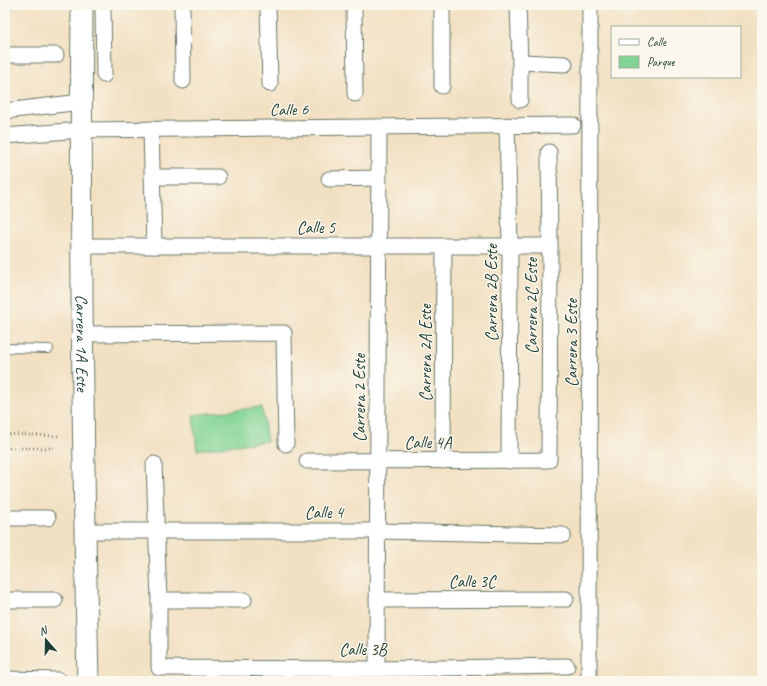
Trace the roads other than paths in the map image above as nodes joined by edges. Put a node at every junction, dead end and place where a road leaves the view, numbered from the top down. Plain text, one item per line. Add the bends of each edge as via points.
1 (82, 5) edge
2 (103, 5) edge
3 (182, 5) edge
4 (268, 5) edge
5 (354, 5) edge
6 (442, 5) edge
7 (518, 5) edge
8 (590, 5) edge
9 (5, 55) edge
10 (56, 55) dead end
11 (520, 62) junction
12 (565, 64) dead end
13 (104, 75) dead end
14 (183, 81) dead end
15 (270, 84) dead end
16 (442, 86) dead end
17 (355, 94) dead end
18 (520, 100) dead end
19 (81, 102) junction
20 (5, 111) edge
21 (507, 125) junction
22 (573, 125) dead end
23 (379, 127) junction
24 (151, 129) junction
25 (81, 130) junction
26 (5, 136) edge
27 (549, 152) dead end
28 (218, 176) dead end
29 (152, 177) junction
30 (378, 178) junction
31 (329, 179) dead end
32 (82, 246) junction
33 (154, 246) junction
34 (378, 246) junction
35 (444, 246) junction
36 (510, 246) junction
37 (550, 246) junction
38 (83, 334) junction
39 (5, 348) edge
40 (49, 349) dead end
41 (286, 444) dead end
42 (549, 460) joint
43 (307, 461) dead end
44 (378, 461) junction
45 (443, 461) junction
46 (509, 461) junction
47 (154, 464) dead end
48 (5, 518) edge
49 (48, 518) dead end
50 (84, 531) junction
51 (157, 531) junction
52 (378, 531) junction
53 (563, 535) dead end
54 (566, 599) dead end
55 (5, 600) edge
56 (54, 600) dead end
57 (159, 600) junction
58 (244, 600) dead end
59 (377, 600) junction
60 (567, 666) dead end
61 (377, 669) junction
62 (5, 680) edge
63 (59, 680) dead end
64 (88, 681) edge
65 (589, 681) edge

1 - 19 street, Carrera 1A Este
2 - 13 street
3 - 14 street
4 - 15 street
5 - 17 street
6 - 16 street
7 - 11 street
8 - 65 street, Carrera 3 Este
9 - 10 street
11 - 12 street
11 - 18 street
19 - 20 street
19 - 25 street, Carrera 1A Este
21 - 22 street, Calle 6
21 - 23 street, Calle 6
21 - 36 street, Carrera 2B Este
23 - 24 street, Calle 6
23 - 30 street, Carrera 2 Este
24 - 25 street, Calle 6
24 - 29 street
25 - 26 street, Calle 6
25 - 32 street, Carrera 1A Este
27 - 37 street, Carrera 2C Este
28 - 29 street
29 - 33 street
30 - 31 street
30 - 34 street, Carrera 2 Este
32 - 33 street, Calle 5
32 - 38 street, Carrera 1A Este
33 - 34 street, Calle 5
34 - 35 street, Calle 5
34 - 44 street, Carrera 2 Este
35 - 36 street, Calle 5
35 - 45 street, Carrera 2A Este
36 - 37 street, Calle 5
36 - 46 street, Carrera 2B Este
37 - 42 street, Carrera 2C Este
38 - 41 street via 284,333
38 - 50 street, Carrera 1A Este
39 - 40 lane
42 - 46 street, Calle 4A
43 - 44 street, Calle 4A
44 - 45 street, Calle 4A
44 - 52 street, Carrera 2 Este
45 - 46 street, Calle 4A
47 - 51 street
48 - 49 street
50 - 51 street, Calle 4
50 - 64 street, Carrera 1A Este
51 - 52 street, Calle 4
51 - 57 street
52 - 53 street, Calle 4
52 - 59 street, Carrera 2 Este
54 - 59 street, Calle 3C
55 - 56 street
57 - 58 street
57 - 61 street, Calle 3B via 159,668
59 - 61 street, Carrera 2 Este
60 - 61 street, Calle 3B
62 - 63 street

